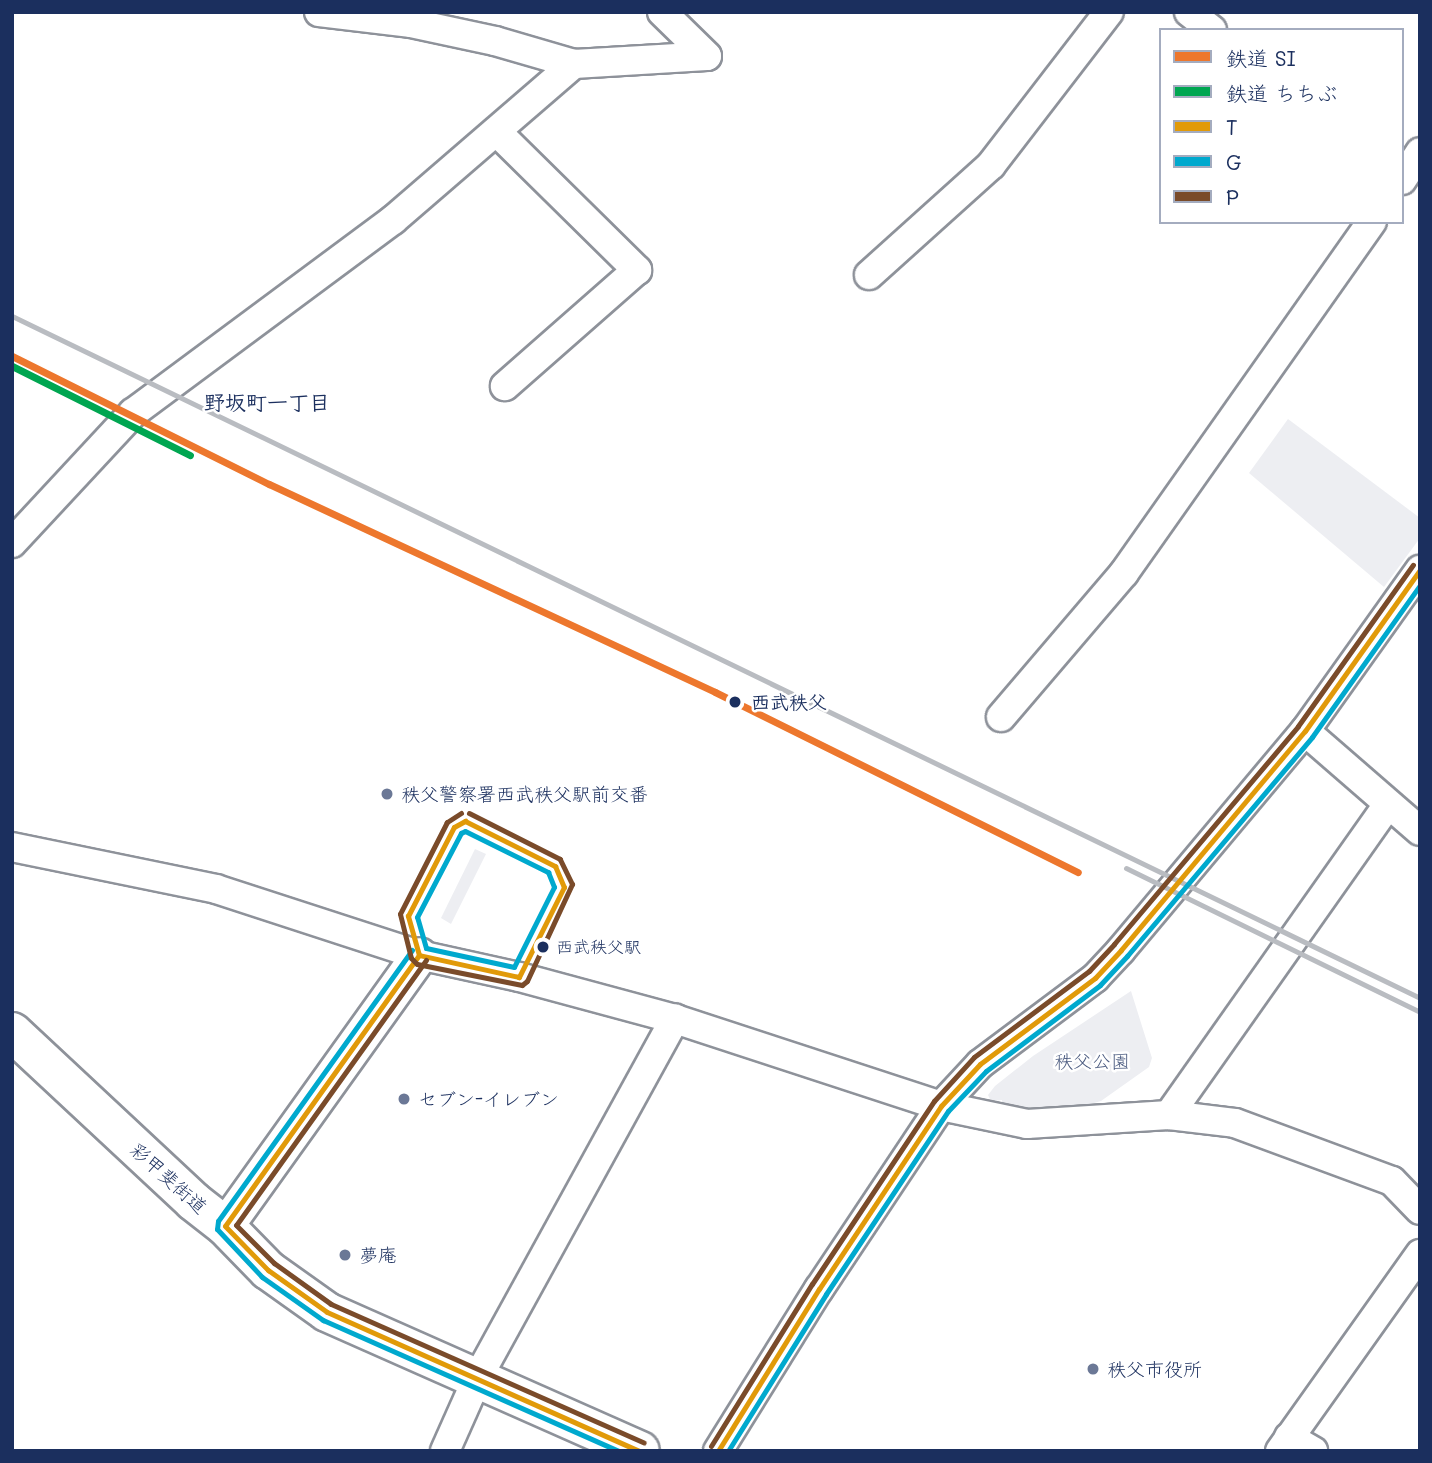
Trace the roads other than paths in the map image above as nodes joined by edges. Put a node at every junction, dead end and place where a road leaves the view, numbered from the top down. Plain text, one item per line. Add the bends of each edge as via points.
1 (319, 12) edge
2 (662, 12) edge
3 (1109, 12) edge
4 (1189, 12) edge
5 (1209, 28) edge
6 (574, 65) junction
7 (498, 132) junction
8 (1371, 224) edge
9 (869, 275) dead end
10 (505, 386) dead end
11 (12, 543) edge
12 (1420, 570) edge
13 (1001, 717) dead end
14 (1305, 731) junction
15 (1388, 805) junction
16 (1420, 831) edge
17 (12, 847) edge
18 (419, 954) junction
19 (675, 1019) junction
20 (12, 1032) edge
21 (941, 1106) junction
22 (1169, 1115) junction
23 (1420, 1210) edge
24 (225, 1226) junction
25 (1420, 1254) edge
26 (478, 1377) junction
27 (1294, 1446) edge
28 (445, 1451) edge
29 (640, 1451) edge
30 (718, 1451) edge

1 - 6 street via 411,23 495,41
2 - 6 street via 707,56
3 - 9 street via 991,165
4 - 5 street
6 - 7 street
7 - 10 street via 637,270
7 - 11 street via 393,220 143,404
8 - 13 street via 1124,573
12 - 14 street
14 - 15 street
14 - 21 street via 1095,978 979,1064
15 - 16 street
15 - 22 street
17 - 18 street via 216,889
18 - 19 street
18 - 24 main road
19 - 21 street
19 - 26 street
20 - 24 highway, 彩甲斐街道
21 - 22 street via 1027,1124
21 - 30 street
22 - 23 street via 1235,1124 1392,1181
24 - 26 highway, 彩甲斐街道 via 268,1270 327,1312
25 - 27 street
26 - 28 street
26 - 29 highway, 彩甲斐街道

